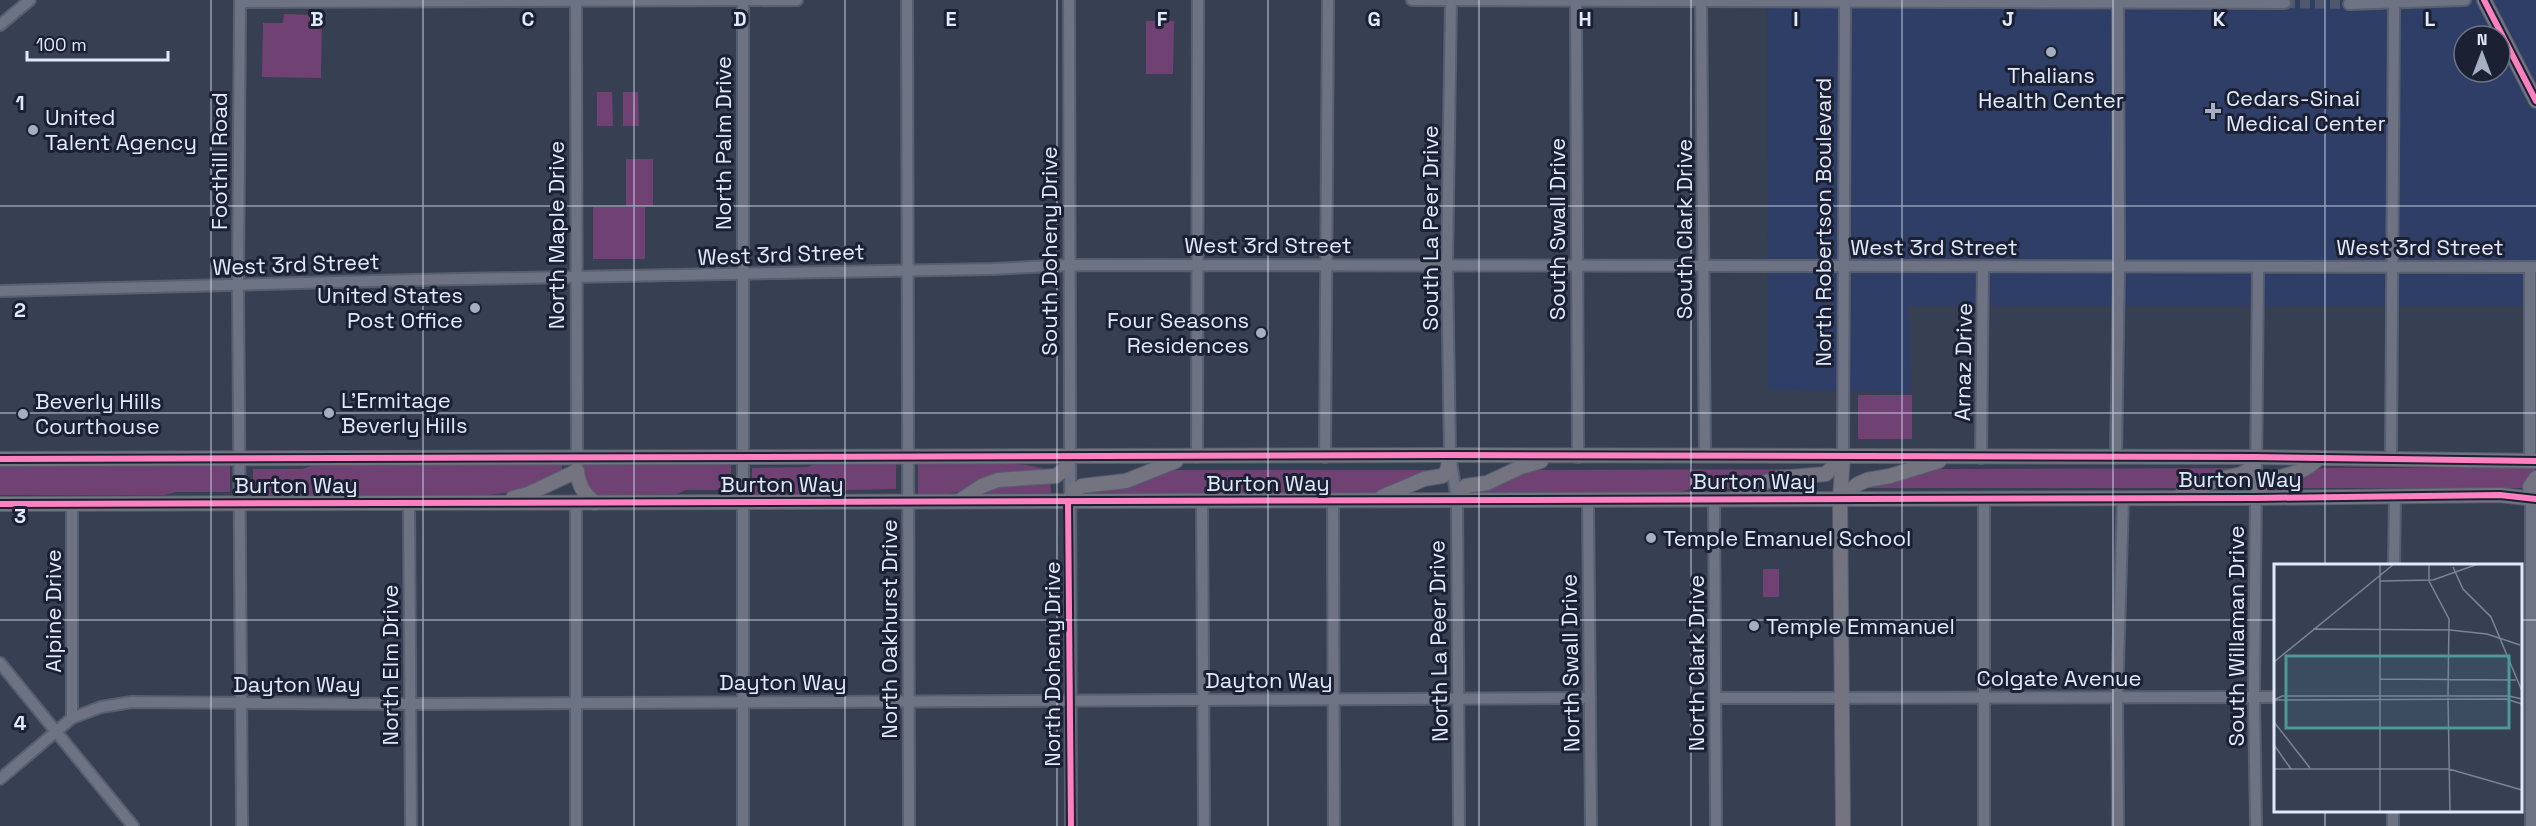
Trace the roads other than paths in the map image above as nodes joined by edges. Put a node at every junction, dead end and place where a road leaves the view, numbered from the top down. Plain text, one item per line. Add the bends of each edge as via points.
1 (30, 0) edge
2 (576, 0) edge
3 (797, 0) edge
4 (907, 0) edge
5 (1069, 0) edge
6 (1198, 0) edge
7 (1328, 0) edge
8 (1412, 0) edge
9 (1451, 0) edge
10 (1939, 0) edge
11 (2464, 0) edge
12 (2484, 0) edge
13 (240, 1) edge
14 (743, 1) edge
15 (1576, 1) edge
16 (1701, 1) edge
17 (1845, 1) edge
18 (2118, 1) edge
19 (2210, 1) edge
20 (1915, 3) junction
21 (2285, 3) dead end
22 (2349, 4) dead end
23 (2394, 4) junction
24 (0, 24) edge
25 (2536, 101) edge
26 (1197, 264) junction
27 (1326, 264) junction
28 (1448, 264) junction
29 (1577, 264) junction
30 (1069, 265) junction
31 (1704, 266) junction
32 (1983, 266) junction
33 (1844, 267) junction
34 (2119, 267) junction
35 (2258, 267) junction
36 (2393, 267) junction
37 (2533, 267) edge
38 (907, 270) junction
39 (743, 275) junction
40 (575, 278) junction
41 (238, 286) junction
42 (0, 291) edge
43 (1843, 451) junction
44 (1450, 455) junction
45 (1705, 456) junction
46 (241, 457) junction
47 (1069, 457) junction
48 (1193, 457) junction
49 (1325, 457) junction
50 (1555, 457) junction
51 (1578, 457) junction
52 (2255, 457) junction
53 (743, 458) junction
54 (908, 458) junction
55 (1950, 458) junction
56 (1981, 458) junction
57 (2116, 458) junction
58 (2319, 458) junction
59 (0, 459) edge
60 (2391, 459) junction
61 (2533, 460) edge
62 (577, 464) junction
63 (2536, 478) edge
64 (2395, 496) junction
65 (1984, 498) junction
66 (2123, 498) junction
67 (2171, 498) junction
68 (2256, 498) junction
69 (2533, 498) edge
70 (1714, 499) junction
71 (1732, 499) junction
72 (1840, 499) junction
73 (1333, 500) junction
74 (1372, 500) junction
75 (1457, 500) junction
76 (1588, 500) junction
77 (1068, 501) junction
78 (1202, 501) junction
79 (743, 502) junction
80 (908, 502) junction
81 (957, 502) junction
82 (409, 503) junction
83 (494, 503) junction
84 (576, 503) junction
85 (595, 503) junction
86 (0, 504) edge
87 (72, 504) junction
88 (240, 504) junction
89 (2394, 564) edge
90 (0, 663) edge
91 (2529, 696) edge
92 (2117, 697) junction
93 (2254, 697) junction
94 (2274, 697) edge
95 (1590, 698) junction
96 (1716, 698) junction
97 (1842, 698) junction
98 (1983, 698) junction
99 (1203, 699) junction
100 (1070, 700) junction
101 (1334, 700) junction
102 (1459, 700) junction
103 (742, 701) junction
104 (909, 701) junction
105 (576, 703) junction
106 (241, 704) junction
107 (409, 704) junction
108 (72, 718) junction
109 (57, 732) junction
110 (0, 779) edge
111 (134, 826) edge
112 (242, 826) edge
113 (411, 826) edge
114 (576, 826) edge
115 (743, 826) edge
116 (909, 826) edge
117 (1071, 826) edge
118 (1204, 826) edge
119 (1334, 826) edge
120 (1459, 826) edge
121 (1591, 826) edge
122 (1716, 826) edge
123 (1843, 826) edge
124 (1984, 826) edge
125 (2118, 826) edge
126 (2256, 826) edge
127 (2530, 826) edge

1 - 24 street
2 - 13 street
2 - 14 street
2 - 40 street, North Maple Drive
3 - 14 street
4 - 38 street, North Oakhurst Drive
5 - 30 street, South Doheny Drive
6 - 26 street
7 - 27 street
8 - 9 street
9 - 15 street
9 - 28 street, South La Peer Drive
10 - 20 street
11 - 23 street
12 - 25 main road
13 - 41 street, Foothill Road
14 - 39 street, North Palm Drive
15 - 16 street
15 - 29 street, South Swall Drive
16 - 17 street
16 - 31 street, South Clark Drive
17 - 20 street
17 - 33 street, North Robertson Boulevard
18 - 19 street
18 - 20 street
18 - 34 street
19 - 21 street
22 - 23 street
23 - 36 street
26 - 27 street, West 3rd Street
26 - 30 street, West 3rd Street
26 - 48 street
27 - 28 street, West 3rd Street
27 - 49 street
28 - 29 street, West 3rd Street
28 - 44 street, South La Peer Drive
29 - 31 street, West 3rd Street
29 - 51 street, South Swall Drive
30 - 38 street, West 3rd Street
30 - 47 street, South Doheny Drive
31 - 33 street, West 3rd Street
31 - 45 street, South Clark Drive
32 - 33 street, West 3rd Street
32 - 34 street, West 3rd Street
32 - 56 street, Arnaz Drive
33 - 43 street, North Robertson Boulevard
34 - 35 street, West 3rd Street
34 - 57 street
35 - 36 street, West 3rd Street
35 - 52 street, South Willaman Drive
36 - 37 street, West 3rd Street
36 - 60 street
37 - 61 street
38 - 39 street, West 3rd Street
38 - 54 street, North Oakhurst Drive
39 - 40 street, West 3rd Street
39 - 53 street, North Palm Drive
40 - 41 street, West 3rd Street
40 - 62 street, North Maple Drive
41 - 42 street, West 3rd Street
41 - 46 street, Foothill Road
43 - 45 main road, Burton Way
43 - 55 main road, Burton Way
43 - 71 main road via 1826,474 1773,480
43 - 72 main road, North Robertson Boulevard
44 - 49 main road, Burton Way
44 - 50 main road, Burton Way
44 - 74 main road via 1447,472 1442,476
44 - 75 street, North La Peer Drive
45 - 51 main road, Burton Way
46 - 59 main road, Burton Way
46 - 62 main road, Burton Way
46 - 88 street, Foothill Road
47 - 48 main road, Burton Way
47 - 54 main road, Burton Way
47 - 77 street, South Doheny Drive
47 - 81 main road via 1065,469 1056,476 998,480
48 - 49 main road, Burton Way
48 - 77 main road via 1126,481 1082,486 1074,490
50 - 51 main road, Burton Way
50 - 75 main road via 1487,483 1466,486
52 - 57 main road, Burton Way
52 - 58 main road, Burton Way
52 - 67 main road via 2252,468 2242,474
52 - 68 street, South Willaman Drive
53 - 54 main road, Burton Way
53 - 62 main road, Burton Way
53 - 79 street, North Palm Drive
54 - 80 street, North Oakhurst Drive
55 - 56 main road, Burton Way
55 - 72 main road via 1867,480
56 - 57 main road, Burton Way
58 - 60 main road, Burton Way
58 - 68 main road via 2299,472 2265,482
60 - 61 main road, Burton Way
62 - 83 main road via 528,494
62 - 85 main road via 578,483
63 - 69 main road via 2530,487
64 - 68 main road, Burton Way
64 - 69 main road, Burton Way
64 - 89 street
65 - 66 main road, Burton Way
65 - 72 main road, Burton Way
65 - 98 street
66 - 67 main road, Burton Way
66 - 92 street
67 - 68 main road, Burton Way
68 - 93 street, South Willaman Drive
69 - 91 street
70 - 71 main road, Burton Way
70 - 76 main road, Burton Way
70 - 96 street, North Clark Drive
71 - 72 main road, Burton Way
72 - 97 main road, North Robertson Boulevard
73 - 74 main road, Burton Way
73 - 78 main road, Burton Way
73 - 101 street
74 - 75 main road, Burton Way
75 - 76 main road, Burton Way
75 - 102 street, North La Peer Drive
76 - 95 street, North Swall Drive
77 - 78 main road, Burton Way
77 - 81 main road, Burton Way
77 - 100 street, North Doheny Drive
78 - 99 street
79 - 80 main road, Burton Way
79 - 85 main road, Burton Way
79 - 103 street, North Palm Drive
80 - 81 main road, Burton Way
80 - 104 street, North Oakhurst Drive
82 - 83 main road, Burton Way
82 - 88 main road, Burton Way
82 - 107 street, North Elm Drive
83 - 84 main road, Burton Way
84 - 85 main road, Burton Way
84 - 105 street
86 - 87 main road, Burton Way
87 - 88 main road, Burton Way
87 - 108 street, Alpine Drive
88 - 106 street, Foothill Road
90 - 109 street
91 - 127 street
92 - 93 street, Colgate Avenue
92 - 98 street, Colgate Avenue
92 - 125 street
93 - 94 street, Colgate Avenue
93 - 126 street, South Willaman Drive
95 - 102 street, Dayton Way
95 - 121 street, North Swall Drive
96 - 97 street
96 - 122 street, North Clark Drive
97 - 98 street, Colgate Avenue
97 - 123 main road, North Robertson Boulevard
98 - 124 street
99 - 100 street, Dayton Way
99 - 101 street, Dayton Way
99 - 118 street
100 - 104 street, Dayton Way
100 - 117 street, North Doheny Drive
101 - 102 street, Dayton Way
101 - 119 street
102 - 120 street, North La Peer Drive
103 - 104 street, Dayton Way
103 - 105 street, Dayton Way
103 - 115 street, North Palm Drive
104 - 116 street, North Oakhurst Drive
105 - 107 street, Dayton Way
105 - 114 street
106 - 107 street, Dayton Way
106 - 108 street, Dayton Way via 132,702 101,707
106 - 112 street, Foothill Road
107 - 113 street, North Elm Drive
108 - 109 street, Dayton Way
109 - 110 street, Dayton Way
109 - 111 street

